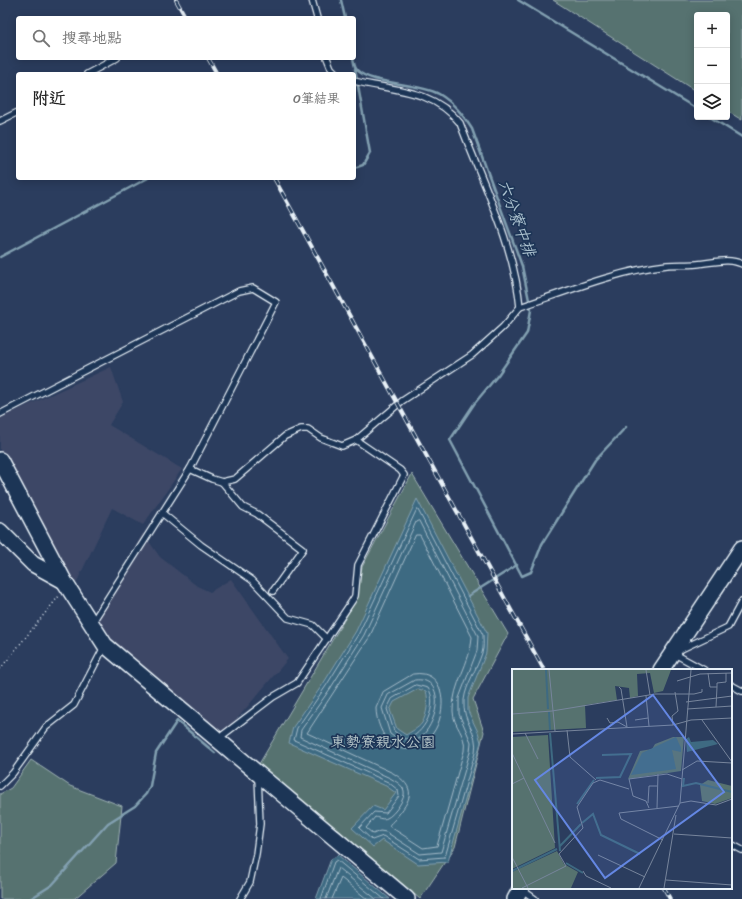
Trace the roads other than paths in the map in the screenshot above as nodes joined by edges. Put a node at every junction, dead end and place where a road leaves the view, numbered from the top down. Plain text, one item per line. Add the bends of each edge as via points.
1 (312, 0) edge
2 (316, 16) edge
3 (113, 60) edge
4 (328, 60) edge
5 (92, 72) edge
6 (335, 72) edge
7 (356, 82) edge
8 (16, 113) edge
9 (0, 121) edge
10 (742, 264) edge
11 (522, 306) junction
12 (0, 414) edge
13 (356, 440) junction
14 (0, 460) edge
15 (190, 469) junction
16 (222, 482) junction
17 (162, 513) junction
18 (0, 532) edge
19 (742, 548) edge
20 (64, 581) junction
21 (273, 591) dead end
22 (742, 601) edge
23 (91, 625) junction
24 (327, 639) junction
25 (105, 644) junction
26 (673, 653) junction
27 (662, 669) edge
28 (702, 669) edge
29 (732, 686) edge
30 (742, 691) edge
31 (218, 739) junction
32 (258, 773) junction
33 (0, 786) edge
34 (732, 845) edge
35 (742, 850) edge
36 (519, 892) edge
37 (240, 899) edge
38 (407, 899) edge
39 (535, 899) edge

1 - 2 lane
3 - 5 lane
4 - 6 lane
7 - 11 lane via 417,93 443,107 460,123 501,230
8 - 9 lane
10 - 11 lane via 728,260 661,266 596,280
11 - 13 lane via 472,355 402,401
12 - 15 lane via 239,291 253,288 276,302
13 - 16 lane via 342,446 321,438 308,429 301,429 286,436 235,479
13 - 24 lane via 404,475 358,565 355,596
14 - 20 street
15 - 16 lane
15 - 17 lane
16 - 21 lane via 243,507 257,514 303,549
17 - 23 lane
17 - 24 lane via 201,545 252,580 288,618 313,626
18 - 20 street via 33,564
19 - 26 street
20 - 23 street
22 - 26 lane via 728,627
23 - 25 street
24 - 31 lane via 297,683
25 - 31 street
25 - 33 lane via 74,705 46,727
26 - 27 street
26 - 28 lane
29 - 30 lane
31 - 32 street
32 - 37 lane via 260,824 256,854 250,882
32 - 38 street
34 - 35 lane
36 - 39 lane

